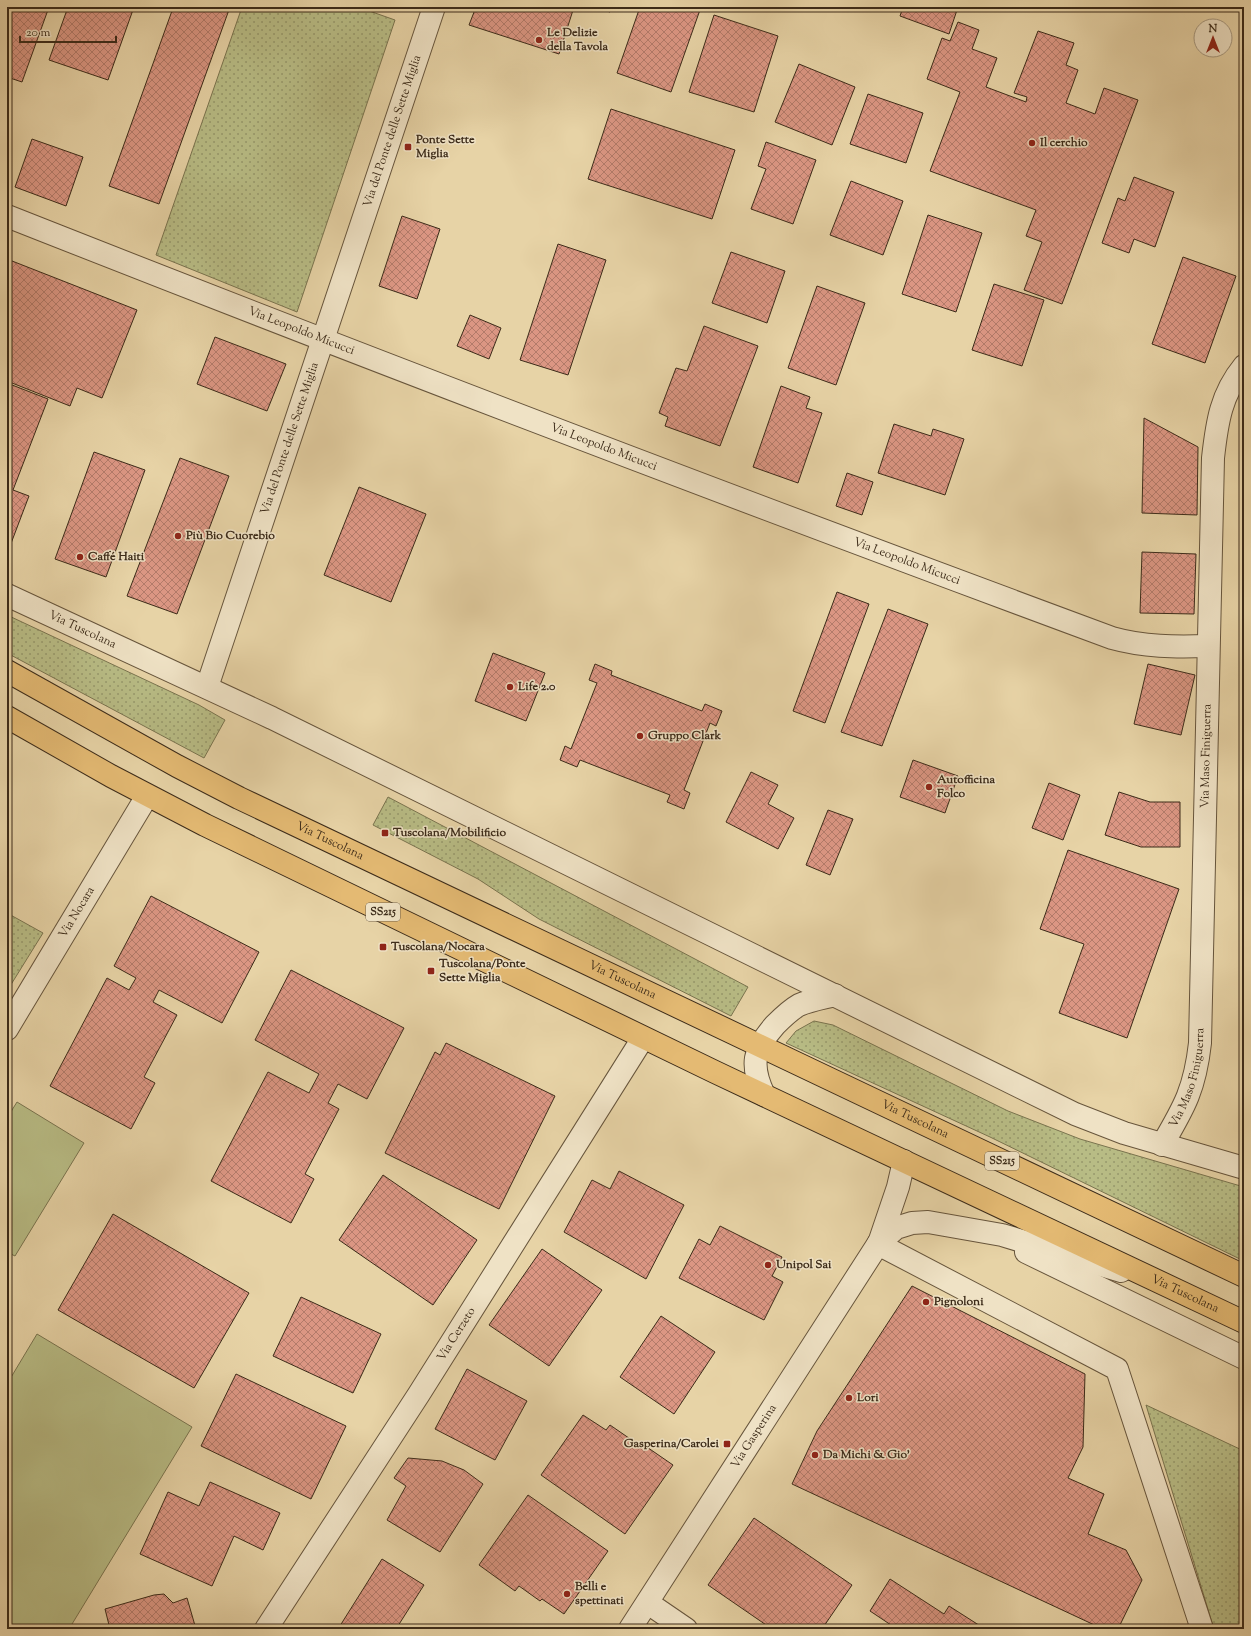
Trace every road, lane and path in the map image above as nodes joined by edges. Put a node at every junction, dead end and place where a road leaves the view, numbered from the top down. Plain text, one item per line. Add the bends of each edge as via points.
1 (434, 7) edge
2 (7, 216) edge
3 (323, 340) junction
4 (1244, 366) edge
5 (7, 595) edge
6 (1208, 646) junction
7 (7, 671) edge
8 (207, 687) junction
9 (7, 717) edge
10 (147, 796) junction
11 (835, 995) junction
12 (7, 1029) edge
13 (643, 1038) junction
14 (760, 1045) junction
15 (764, 1095) junction
16 (1162, 1145) junction
17 (904, 1161) junction
18 (1244, 1168) edge
19 (982, 1231) junction
20 (878, 1244) junction
21 (1244, 1276) edge
22 (1163, 1283) junction
23 (1244, 1322) edge
24 (1244, 1358) edge
25 (648, 1602) junction
26 (266, 1629) edge
27 (630, 1629) edge
28 (686, 1629) edge
29 (1202, 1629) edge

1 - 3 street, Via del Ponte delle Sette Miglia
2 - 3 street, Via Leopoldo Micucci
3 - 6 street, Via Leopoldo Micucci via 1112,638 1164,647
3 - 8 street, Via del Ponte delle Sette Miglia
4 - 6 street, Via Maso Finiguerra via 1228,389 1215,438
5 - 8 street, Via Tuscolana
6 - 16 street, Via Maso Finiguerra via 1201,1035 1196,1074 1190,1094
7 - 14 main road, Via Tuscolana / SS215 via 239,798
8 - 11 street, Via Tuscolana
9 - 10 main road, Via Tuscolana / SS215
10 - 12 street, Via Nocara
10 - 13 main road, Via Tuscolana / SS215
11 - 14 street via 799,1005 782,1018
11 - 16 street, Via Tuscolana via 1075,1114 1108,1128
13 - 15 main road, Via Tuscolana / SS215
13 - 26 street, Via Cerzeto via 420,1394
14 - 15 street via 755,1071
14 - 21 main road, Via Tuscolana / SS215
15 - 17 main road, Via Tuscolana / SS215
16 - 18 street, Via Tuscolana
17 - 20 street via 898,1187
17 - 22 main road, Via Tuscolana / SS215
19 - 20 street via 916,1222 896,1228
19 - 22 street
19 - 24 street
20 - 25 street, Via Gasperina
20 - 29 street via 1117,1369
22 - 23 main road, Via Tuscolana / SS215
25 - 27 street, Via Gasperina
25 - 28 street

